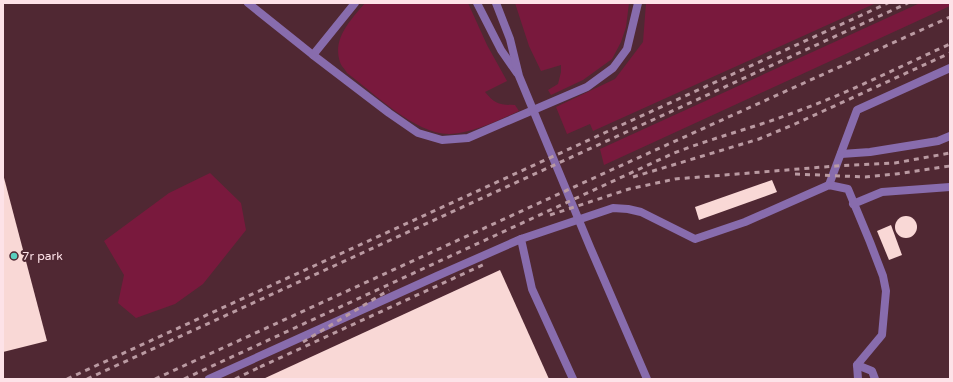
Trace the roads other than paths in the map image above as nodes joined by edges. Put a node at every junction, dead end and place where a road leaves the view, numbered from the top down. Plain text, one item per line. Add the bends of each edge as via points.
1 (248, 3) edge
2 (355, 3) edge
3 (477, 3) edge
4 (496, 3) edge
5 (638, 3) edge
6 (313, 55) junction
7 (950, 68) edge
8 (519, 76) junction
9 (950, 136) edge
10 (841, 154) junction
11 (829, 185) junction
12 (950, 187) edge
13 (853, 204) junction
14 (521, 239) junction
15 (857, 365) junction
16 (209, 379) edge
17 (573, 379) edge
18 (647, 379) edge
19 (858, 379) edge
20 (875, 379) edge

1 - 6 street
2 - 6 street
3 - 8 street via 501,50
4 - 8 street via 510,39
5 - 6 street via 627,49 613,68 587,86 468,138 442,140 418,133
7 - 10 street via 857,110
8 - 18 street
9 - 10 street via 938,141
10 - 11 street
11 - 13 street via 848,189
11 - 14 street via 745,222 695,239 640,212 613,208
12 - 13 street via 882,192
13 - 15 street via 870,242 886,290 882,335
14 - 16 street
14 - 17 street via 532,289
15 - 19 street
15 - 20 street via 872,371

